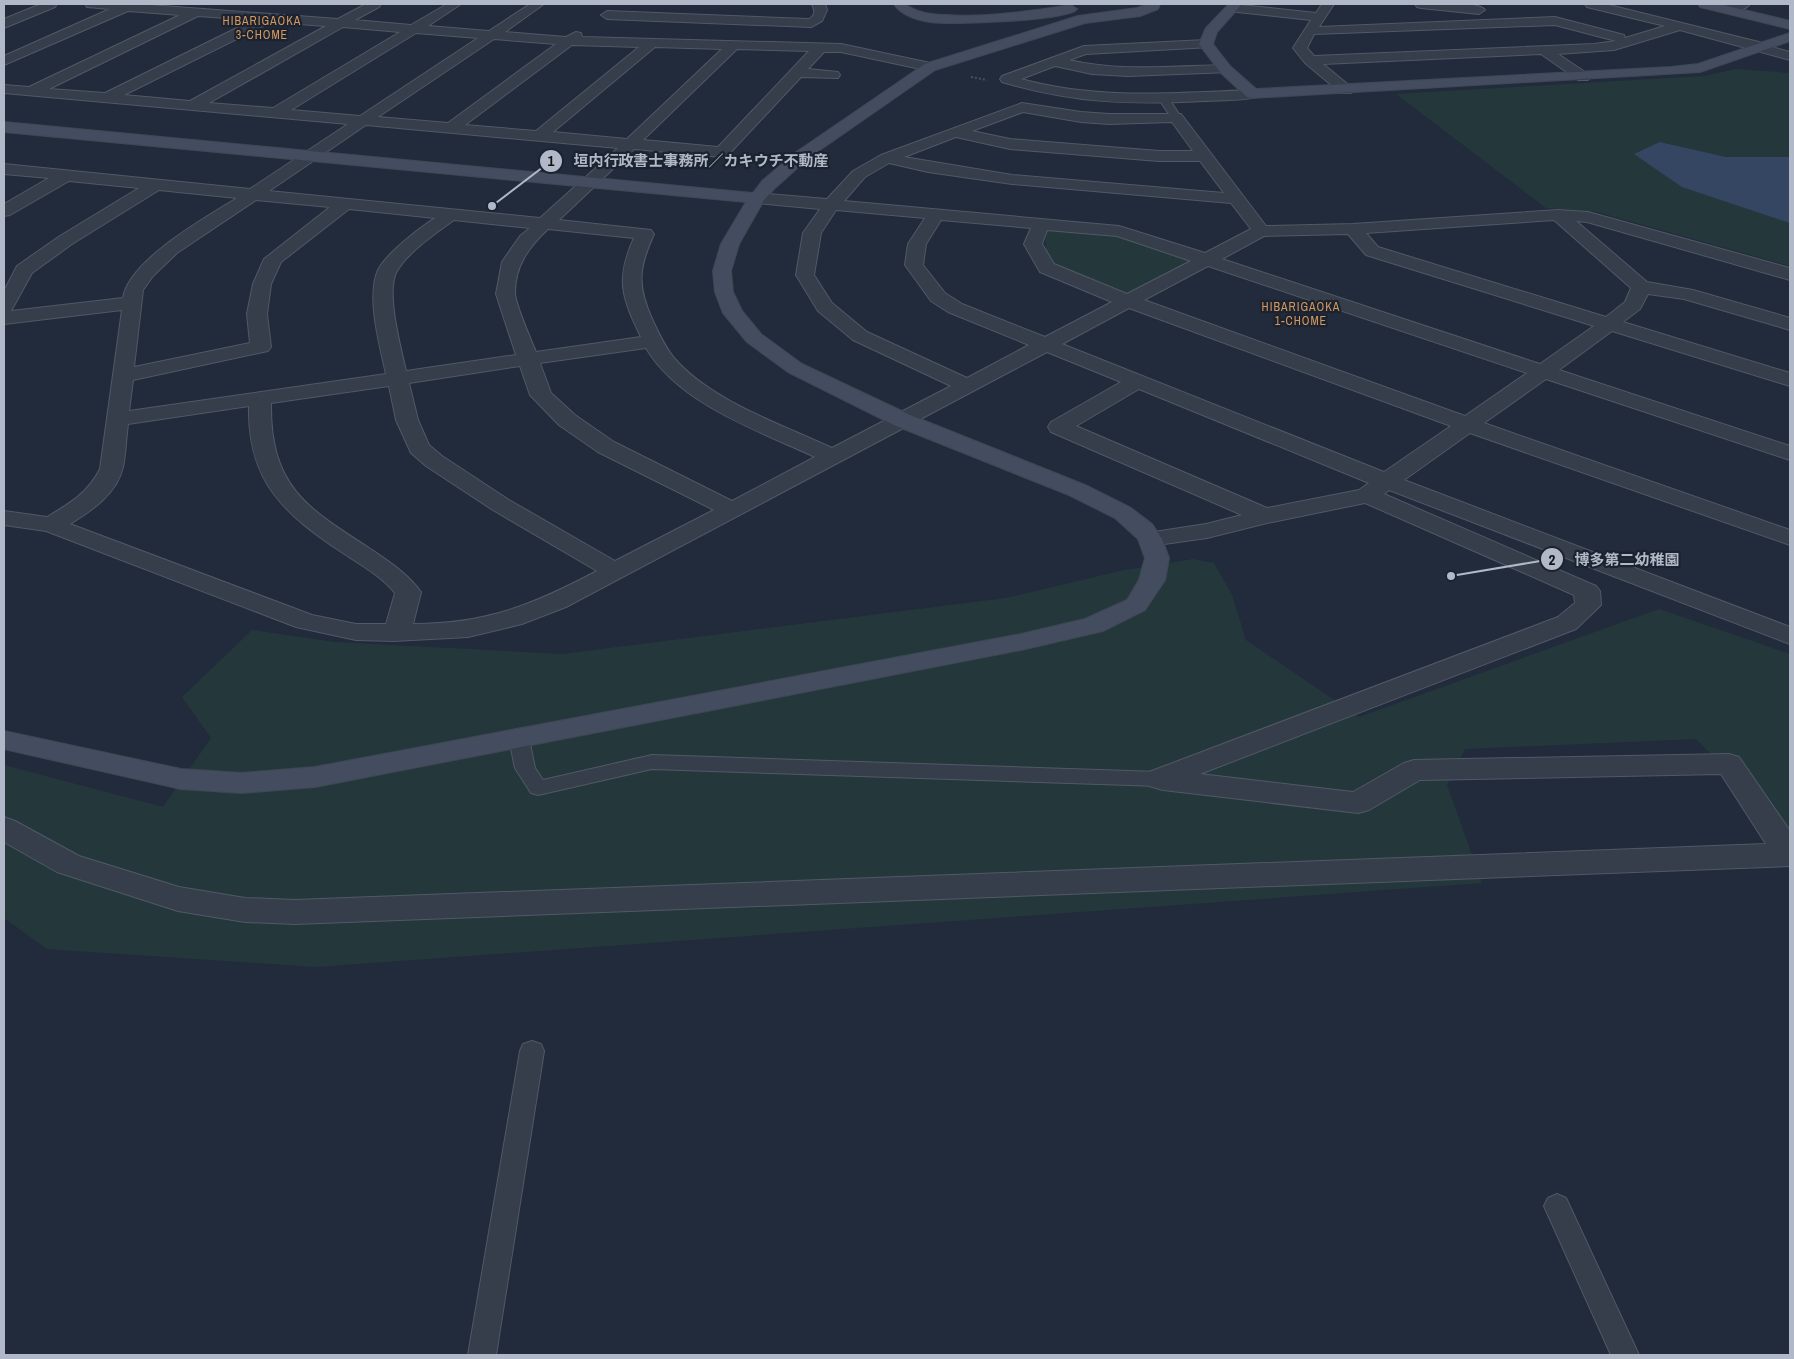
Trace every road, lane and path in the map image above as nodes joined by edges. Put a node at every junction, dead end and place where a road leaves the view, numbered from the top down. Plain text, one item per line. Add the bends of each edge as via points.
1 (51, 4) edge
2 (91, 4) edge
3 (213, 4) edge
4 (375, 4) edge
5 (455, 4) edge
6 (538, 4) edge
7 (620, 4) edge
8 (818, 4) edge
9 (900, 4) edge
10 (1112, 4) edge
11 (1154, 4) edge
12 (1328, 4) edge
13 (1421, 4) edge
14 (1591, 4) edge
15 (1704, 4) edge
16 (1744, 4) edge
17 (126, 6) junction
18 (1234, 6) edge
19 (289, 7) dead end
20 (1728, 10) junction
21 (196, 12) junction
22 (1318, 17) junction
23 (268, 18) junction
24 (1555, 22) junction
25 (340, 23) junction
26 (4, 24) edge
27 (1790, 25) edge
28 (1410, 26) junction
29 (1680, 26) junction
30 (413, 29) junction
31 (1310, 29) junction
32 (585, 30) dead end
33 (492, 35) junction
34 (1790, 37) edge
35 (570, 41) junction
36 (1631, 41) junction
37 (653, 42) junction
38 (735, 44) junction
39 (1206, 44) junction
40 (1760, 47) junction
41 (820, 48) junction
42 (1544, 50) junction
43 (1790, 56) edge
44 (1310, 60) junction
45 (4, 61) edge
46 (1053, 61) junction
47 (930, 67) junction
48 (1225, 69) junction
49 (797, 72) junction
50 (833, 74) dead end
51 (1583, 77) junction
52 (4, 89) edge
53 (1346, 90) junction
54 (30, 92) junction
55 (1252, 94) junction
56 (107, 98) junction
57 (1163, 98) junction
58 (4, 104) edge
59 (192, 106) junction
60 (275, 113) junction
61 (1176, 117) junction
62 (363, 121) junction
63 (4, 127) edge
64 (450, 128) junction
65 (953, 132) junction
66 (538, 136) junction
67 (630, 145) junction
68 (312, 156) junction
69 (1205, 156) junction
70 (887, 158) junction
71 (4, 169) edge
72 (67, 175) junction
73 (591, 182) junction
74 (157, 184) junction
75 (254, 194) junction
76 (1237, 197) junction
77 (757, 198) junction
78 (344, 204) junction
79 (833, 204) junction
80 (4, 210) edge
81 (938, 213) junction
82 (450, 215) junction
83 (1558, 215) junction
84 (544, 222) junction
85 (1041, 224) junction
86 (1353, 229) junction
87 (1261, 231) junction
88 (1205, 260) junction
89 (1790, 274) edge
90 (1641, 287) junction
91 (1128, 301) junction
92 (132, 303) junction
93 (4, 308) edge
94 (4, 318) edge
95 (1609, 324) junction
96 (1790, 324) edge
97 (652, 341) junction
98 (1045, 346) junction
99 (527, 359) junction
100 (1542, 372) junction
101 (123, 376) junction
102 (396, 378) junction
103 (1790, 380) edge
104 (1137, 382) junction
105 (968, 386) junction
106 (260, 398) junction
107 (117, 419) junction
108 (902, 420) junction
109 (1468, 425) junction
110 (1790, 453) edge
111 (832, 457) junction
112 (1377, 489) junction
113 (732, 510) junction
114 (1265, 516) junction
115 (4, 518) edge
116 (51, 525) junction
117 (1790, 538) edge
118 (1150, 539) junction
119 (616, 572) junction
120 (394, 633) junction
121 (1790, 636) edge
122 (519, 739) junction
123 (4, 740) edge
124 (1159, 780) junction
125 (4, 828) edge
126 (1790, 854) edge
127 (532, 1051) dead end
128 (1558, 1206) dead end
129 (482, 1355) edge
130 (1626, 1355) edge

1 - 26 street
2 - 17 street
3 - 21 street
4 - 25 street
5 - 30 street
6 - 33 street
7 - 8 street via 603,18 810,23 818,20 821,14
9 - 10 street via 913,13 970,21
11 - 47 street via 1150,10 1083,19
12 - 22 street
13 - 24 street via 1524,14
13 - 28 street
14 - 29 street
15 - 20 street
16 - 20 street
17 - 21 street
17 - 45 street
18 - 22 street
18 - 39 street via 1211,31
19 - 23 street
20 - 27 street
21 - 23 street
21 - 54 street
22 - 31 street
23 - 25 street
23 - 56 street
24 - 28 street
24 - 36 street
25 - 30 street
25 - 59 street
28 - 31 street
29 - 36 street
29 - 40 street
30 - 33 street
30 - 60 street
31 - 44 street via 1300,48
32 - 35 street
33 - 35 street
33 - 62 street
34 - 40 street
35 - 37 street
35 - 64 street
36 - 42 street via 1594,48
37 - 38 street
37 - 66 street
38 - 41 street
38 - 67 street
39 - 46 street via 1084,50
39 - 48 street
40 - 43 street
40 - 51 street via 1700,68
41 - 47 street via 841,48
41 - 49 street
42 - 44 street
42 - 51 street
44 - 53 street
46 - 48 street via 1092,70 1128,72
46 - 57 street via 1007,79 1085,96
47 - 77 street via 801,156
48 - 55 street
49 - 50 street
49 - 67 street via 722,152
51 - 53 street
52 - 54 street
53 - 55 street
54 - 56 street
54 - 58 street
55 - 57 street
56 - 59 street
57 - 61 lane
59 - 60 street
60 - 62 street
61 - 65 street via 1081,118 1022,107
61 - 69 street
62 - 64 street
62 - 68 street
63 - 68 street
64 - 66 street
65 - 69 street via 1010,144 1159,156
65 - 70 street
66 - 67 street
67 - 73 street
68 - 73 street
68 - 75 street
69 - 76 street
70 - 76 street via 932,169 1018,179
70 - 79 street via 859,174
71 - 72 street
72 - 74 street
72 - 80 street
73 - 77 street
73 - 84 street
74 - 75 street
74 - 93 street via 24,270
75 - 78 street
75 - 92 street via 171,249 146,272 134,290
76 - 87 street
77 - 79 street
77 - 108 street via 730,244 722,271 724,292 733,312 754,338 795,368
78 - 82 street
78 - 101 street via 273,259 262,284 257,314 260,347
79 - 81 street
79 - 105 street via 812,233 805,275 825,307 860,336
81 - 85 street
81 - 98 street via 917,244 914,264 924,281 938,297 955,308
82 - 84 street
82 - 102 street via 418,238 387,271 383,296
83 - 86 street
83 - 89 street via 1588,217
83 - 90 street
84 - 97 street via 645,234 634,256 630,278 634,300
84 - 99 street via 511,262 505,294
85 - 88 street via 1119,231
85 - 91 street via 1033,244 1047,268
86 - 87 street
86 - 95 street via 1372,251
87 - 88 street
88 - 91 street
88 - 100 street
90 - 95 street via 1633,305
90 - 96 street via 1686,294
91 - 98 street
91 - 109 street
92 - 94 street
92 - 101 street
95 - 100 street
95 - 103 street
97 - 99 street
97 - 111 street via 668,365 697,388 736,411
98 - 104 street
98 - 105 street
99 - 102 street
99 - 113 street via 541,395 567,420 606,446
100 - 109 street
100 - 110 street
101 - 107 street
102 - 106 street
102 - 119 street via 407,420 419,448 501,505
104 - 112 street
104 - 114 street via 1059,427
105 - 108 street
106 - 107 street
106 - 120 street via 261,439 272,475 289,500 312,521 394,576 408,592 402,620
107 - 116 street via 111,469 106,483 96,496
108 - 111 street
108 - 118 street via 1076,490 1123,513
109 - 112 street
109 - 117 street
111 - 113 street
112 - 114 street
112 - 121 street
112 - 124 street via 1587,591 1588,605 1567,622
113 - 119 street
114 - 118 street via 1207,531
115 - 116 street
116 - 120 street via 305,621 356,632
118 - 122 street via 1157,558 1152,580 1136,605 1094,625
119 - 120 street via 557,602 513,618 468,628
122 - 123 street via 315,777 242,783 181,779
122 - 124 lane via 525,768 538,788 652,762
124 - 126 street via 1358,803 1414,770 1729,764
125 - 126 street via 68,864 178,899 245,910 295,912
127 - 129 lane
128 - 130 lane

